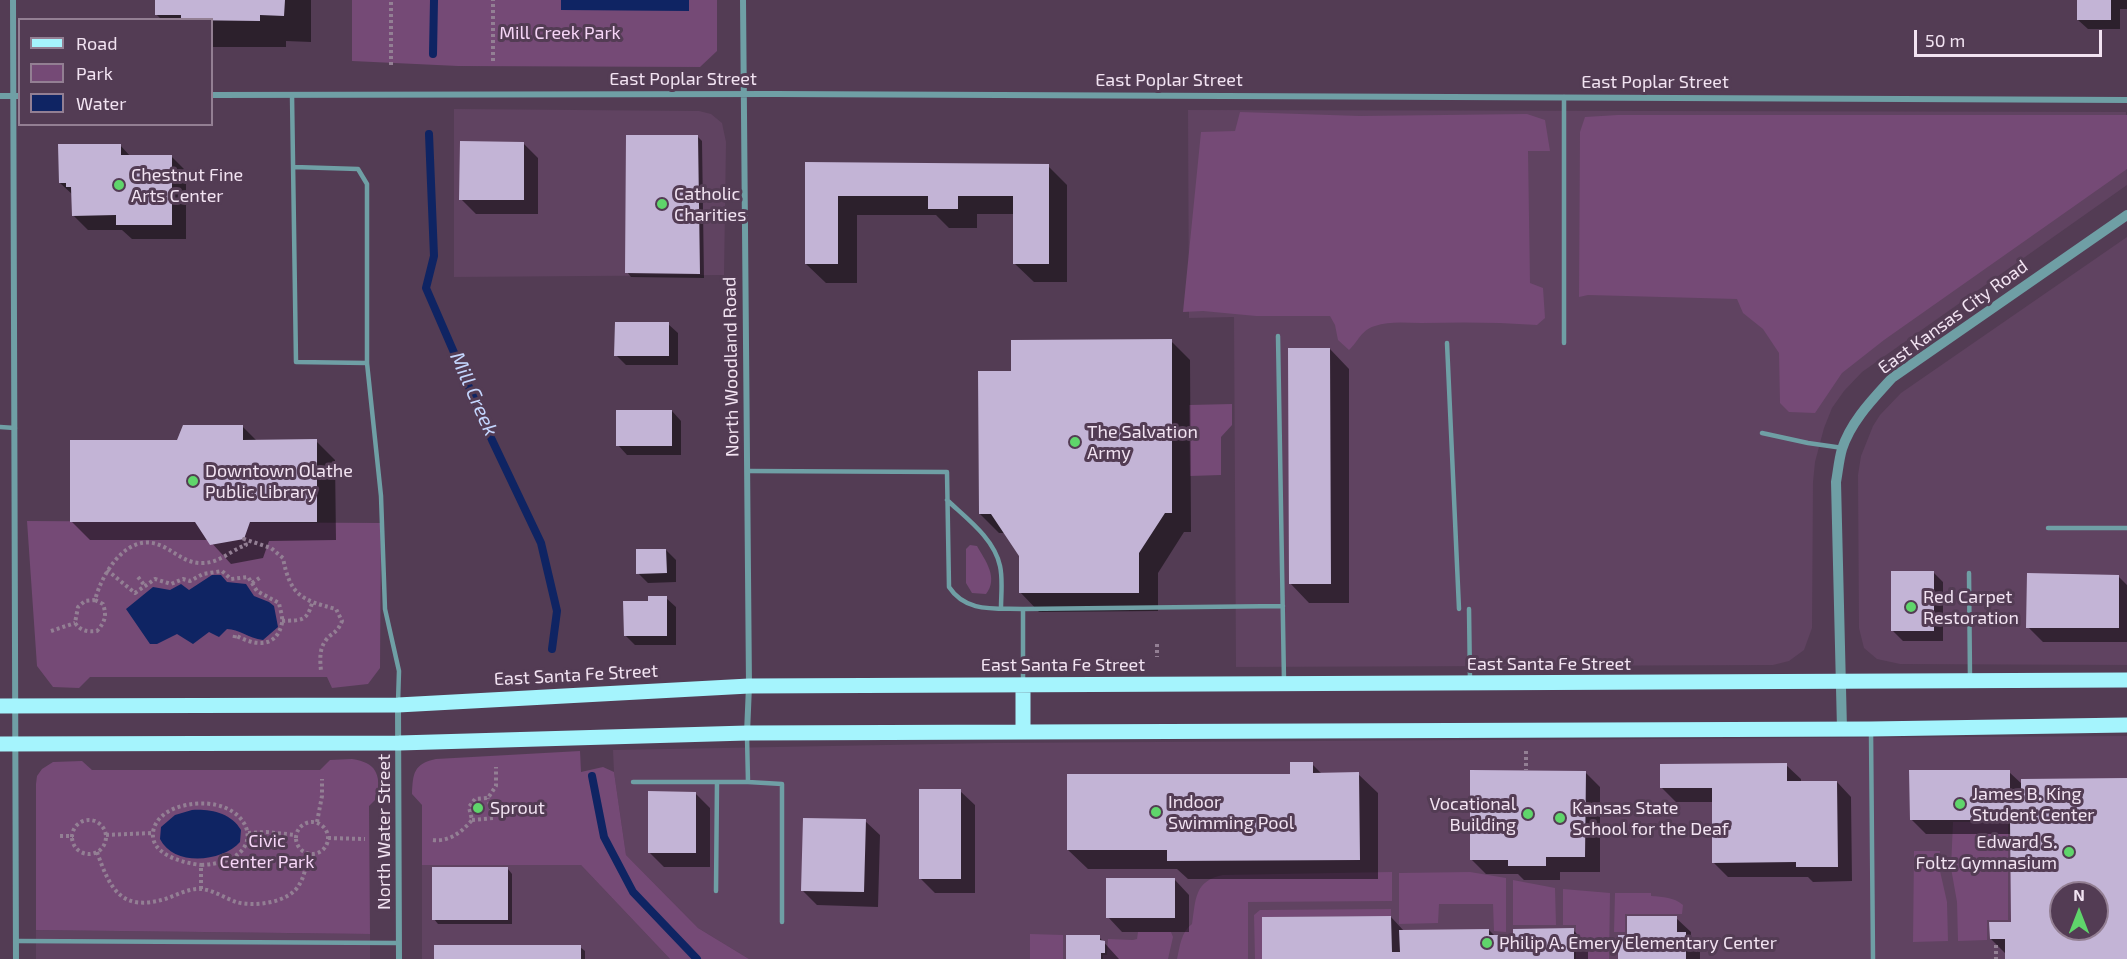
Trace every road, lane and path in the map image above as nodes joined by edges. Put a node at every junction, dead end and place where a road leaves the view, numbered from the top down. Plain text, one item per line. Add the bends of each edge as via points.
1 (13, 0) edge
2 (391, 0) edge
3 (493, 0) edge
4 (743, 0) edge
5 (493, 61) dead end
6 (391, 65) dead end
7 (743, 94) junction
8 (213, 95) edge
9 (292, 95) junction
10 (0, 96) edge
11 (16, 96) edge
12 (1564, 97) junction
13 (2127, 100) edge
14 (294, 167) junction
15 (2127, 215) edge
16 (1278, 336) dead end
17 (1447, 343) dead end
18 (1564, 343) dead end
19 (367, 363) junction
20 (0, 427) edge
21 (15, 428) junction
22 (1762, 433) dead end
23 (1843, 448) junction
24 (747, 471) junction
25 (947, 500) junction
26 (2048, 528) dead end
27 (2127, 528) edge
28 (204, 563) junction
29 (107, 570) junction
30 (1969, 573) dead end
31 (203, 574) junction
32 (138, 577) dead end
33 (261, 577) dead end
34 (252, 584) junction
35 (145, 586) junction
36 (95, 600) junction
37 (312, 603) junction
38 (1283, 606) junction
39 (1001, 608) junction
40 (1023, 609) junction
41 (1459, 609) dead end
42 (1469, 609) dead end
43 (282, 621) junction
44 (75, 623) junction
45 (51, 631) dead end
46 (234, 641) dead end
47 (1157, 644) dead end
48 (1157, 657) dead end
49 (321, 671) dead end
50 (2127, 680) edge
51 (1970, 681) junction
52 (1841, 682) junction
53 (1284, 684) junction
54 (1470, 684) junction
55 (1023, 685) junction
56 (748, 686) junction
57 (398, 705) junction
58 (0, 706) edge
59 (16, 706) junction
60 (2127, 725) edge
61 (1842, 729) junction
62 (1871, 729) junction
63 (1023, 732) junction
64 (747, 733) junction
65 (399, 743) junction
66 (0, 744) edge
67 (16, 744) junction
68 (1526, 751) dead end
69 (496, 766) dead end
70 (1526, 770) dead end
71 (322, 779) dead end
72 (633, 782) dead end
73 (717, 782) junction
74 (748, 782) junction
75 (488, 798) junction
76 (472, 820) junction
77 (317, 822) junction
78 (153, 833) junction
79 (248, 833) junction
80 (106, 835) junction
81 (296, 835) junction
82 (60, 836) dead end
83 (73, 836) junction
84 (328, 838) junction
85 (365, 839) dead end
86 (433, 840) dead end
87 (97, 852) junction
88 (308, 854) junction
89 (201, 865) junction
90 (201, 889) junction
91 (716, 891) dead end
92 (782, 922) dead end
93 (16, 941) junction
94 (399, 943) junction
95 (1996, 945) dead end
96 (16, 959) edge
97 (399, 959) edge
98 (1873, 959) edge
99 (1996, 959) edge

1 - 11 street
2 - 6 path
3 - 5 path
4 - 7 street, North Woodland Road
7 - 9 street, East Poplar Street
7 - 12 street, East Poplar Street
7 - 24 street, North Woodland Road
8 - 9 street, East Poplar Street
9 - 14 lane
10 - 11 street
11 - 21 street
12 - 13 street, East Poplar Street
12 - 18 lane
14 - 19 lane via 358,169 367,184
14 - 19 lane via 296,362
15 - 23 street, East Kansas City Road via 1892,378 1858,419
16 - 38 lane
17 - 41 lane
19 - 57 lane via 381,496 384,609 399,671
20 - 21 lane
21 - 59 street
22 - 23 lane
23 - 52 street, East Kansas City Road via 1836,482
24 - 25 lane via 947,472
24 - 56 street, North Woodland Road
25 - 39 lane via 983,534 995,553 1000,566
25 - 39 lane via 949,587 956,598 979,608
26 - 27 lane
28 - 29 path via 189,562 148,542 127,549
28 - 31 path
28 - 37 path via 221,560 230,550 246,545 244,539 262,545 283,558 287,576 299,595
29 - 35 path via 135,593
29 - 36 path
30 - 51 lane
31 - 34 path via 222,571 231,579 248,577
31 - 35 path via 171,584 155,579
32 - 35 path
33 - 34 path
34 - 43 path via 279,603
36 - 44 path via 78,607
36 - 44 path via 103,604 104,623 97,631 87,632
37 - 43 path via 303,619
37 - 49 path via 336,609 342,621 320,653
38 - 40 lane
38 - 53 lane
39 - 40 lane
40 - 55 lane
42 - 54 lane
43 - 46 path via 278,633 266,643 250,644 235,635
44 - 45 path
47 - 48 path
50 - 51 main road, East Santa Fe Street
51 - 52 main road, East Santa Fe Street
52 - 54 main road, East Santa Fe Street
52 - 61 street, East Kansas City Road
53 - 54 main road, East Santa Fe Street
53 - 55 main road, East Santa Fe Street
55 - 56 main road, East Santa Fe Street
55 - 63 main road
56 - 57 main road, East Santa Fe Street
56 - 64 street, North Woodland Road
57 - 59 main road, East Santa Fe Street
57 - 65 street, North Water Street
58 - 59 main road, East Santa Fe Street
59 - 67 street
60 - 62 main road
61 - 62 main road
61 - 63 main road
62 - 98 lane
63 - 64 main road
64 - 65 main road
64 - 74 lane
65 - 67 main road
65 - 94 street, North Water Street
66 - 67 main road
67 - 93 street
68 - 70 path
69 - 75 path via 496,786
71 - 77 path
72 - 73 lane
73 - 74 lane
73 - 91 lane
74 - 92 lane via 782,784
75 - 76 path via 475,799 469,807
75 - 76 path via 494,818
76 - 86 path via 461,833
77 - 81 path via 301,826
77 - 84 path
78 - 79 path via 157,822 169,811 203,803 231,811 244,820
78 - 80 path
78 - 89 path via 166,855
79 - 81 path
79 - 89 path via 240,852 220,862
80 - 83 path via 101,825 92,820 81,822
80 - 87 path
81 - 88 path via 299,849
82 - 83 path
83 - 87 path via 80,851
84 - 85 path
84 - 88 path via 322,851
87 - 90 path via 106,878 126,899 149,903
88 - 90 path via 298,887 260,905 247,905
89 - 90 path
93 - 94 lane
93 - 96 street
94 - 97 street, North Water Street
95 - 99 path

